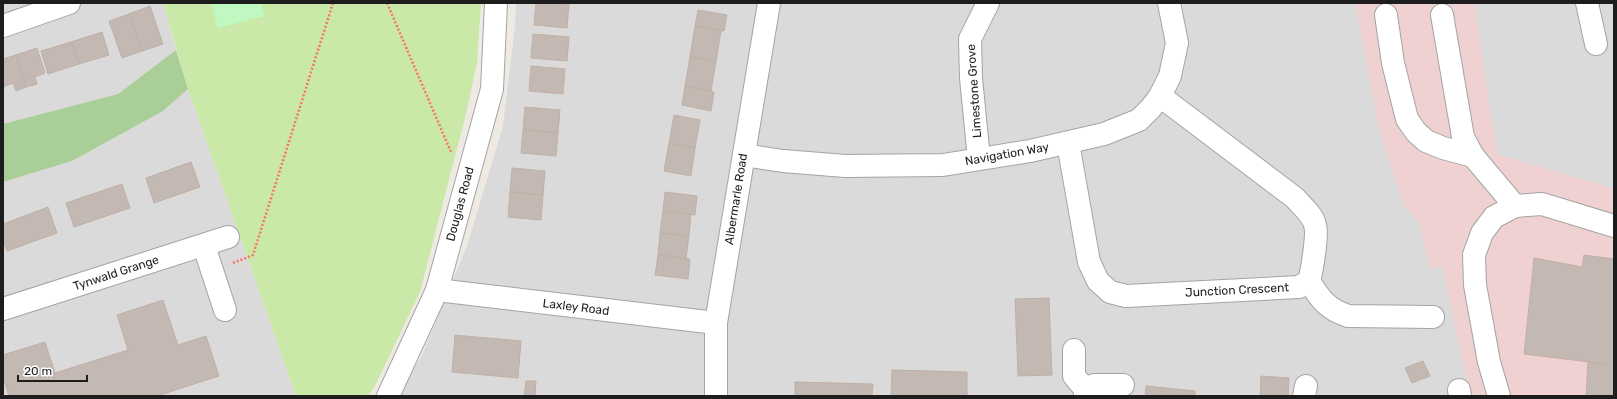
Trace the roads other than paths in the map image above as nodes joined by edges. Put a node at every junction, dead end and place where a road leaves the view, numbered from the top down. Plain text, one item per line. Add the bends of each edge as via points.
1 (69, 3) edge
2 (496, 3) edge
3 (769, 3) edge
4 (988, 3) edge
5 (1169, 3) edge
6 (1587, 3) edge
7 (1442, 14) dead end
8 (1386, 15) dead end
9 (3, 26) edge
10 (1596, 44) dead end
11 (1160, 96) junction
12 (1068, 143) junction
13 (744, 155) junction
14 (1472, 156) junction
15 (979, 159) junction
16 (1516, 206) junction
17 (1614, 226) edge
18 (228, 236) dead end
19 (204, 246) junction
20 (1309, 281) junction
21 (437, 290) junction
22 (3, 309) edge
23 (225, 310) dead end
24 (1433, 317) dead end
25 (716, 323) junction
26 (1074, 350) dead end
27 (1123, 385) dead end
28 (1085, 393) edge
29 (388, 396) edge
30 (716, 396) edge
31 (1499, 396) edge

1 - 9 street
2 - 21 street, Douglas Road via 492,89
3 - 13 street, Albermarle Road
4 - 15 street, Limestone Grove via 970,39
5 - 11 street, Navigation Way via 1177,43 1170,76
6 - 10 street
7 - 14 street via 1463,137
8 - 14 street via 1393,63 1407,119 1426,141
11 - 12 street, Navigation Way via 1139,120 1104,134
11 - 20 street via 1300,204 1316,226
12 - 15 street, Navigation Way
12 - 20 street, Junction Crescent via 1089,262 1098,281 1110,292 1134,296 1299,287
13 - 15 street, Navigation Way via 845,166 943,165
13 - 25 street, Albermarle Road
14 - 16 street
16 - 17 street via 1542,204
16 - 31 street via 1494,217 1482,233 1474,255 1475,285
18 - 19 street, Tynwald Grange
19 - 22 street, Tynwald Grange
19 - 23 street
20 - 24 street via 1327,306 1348,316
21 - 25 street, Laxley Road
21 - 29 street, Douglas Road
25 - 30 street, Albermarle Road
26 - 28 street via 1074,376
27 - 28 street via 1094,385

